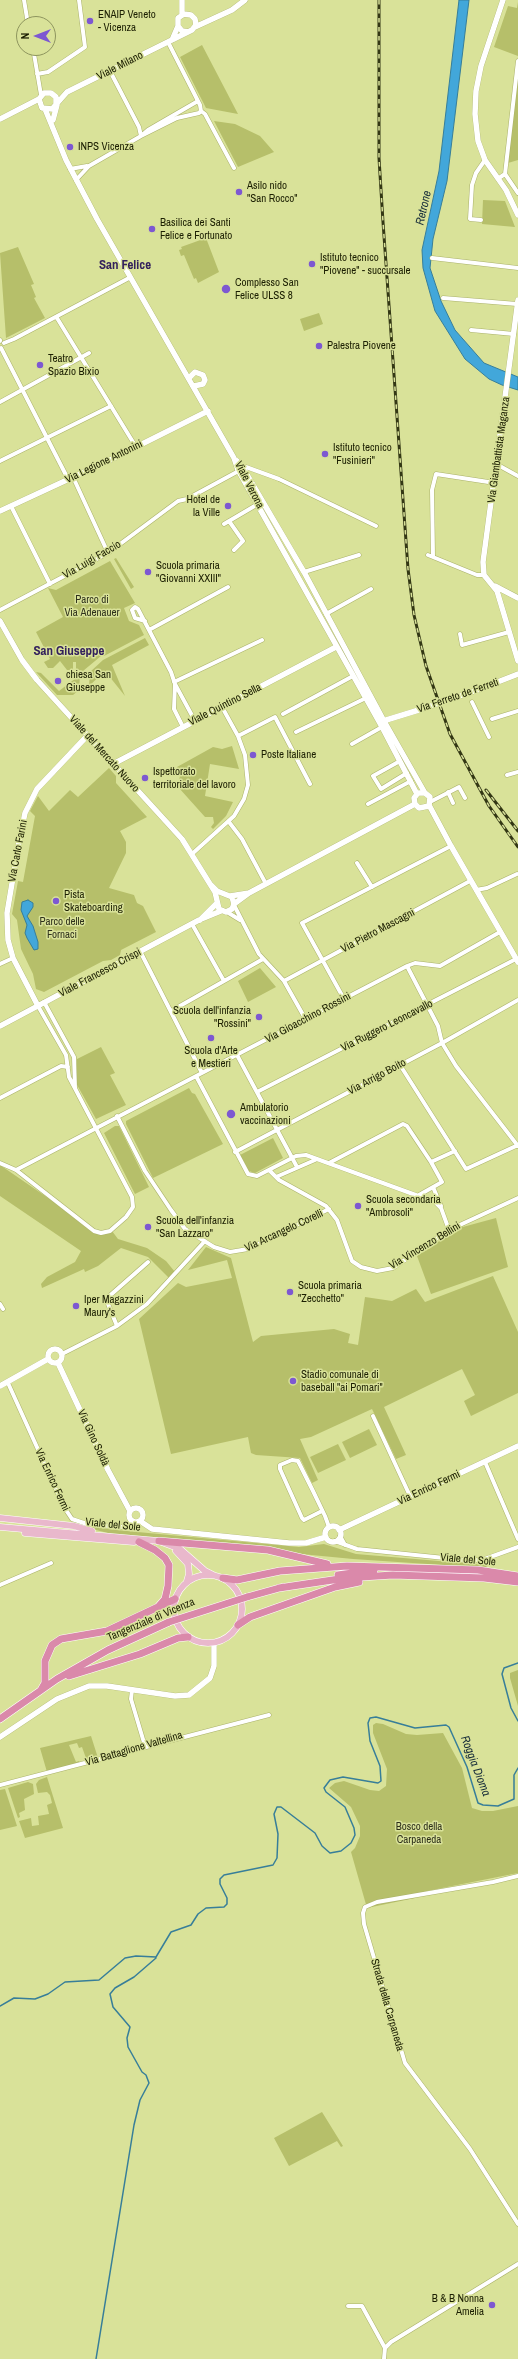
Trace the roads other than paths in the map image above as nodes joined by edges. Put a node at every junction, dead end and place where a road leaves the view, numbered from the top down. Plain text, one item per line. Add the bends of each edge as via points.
1 (24, 0) edge
2 (79, 0) edge
3 (182, 0) edge
4 (245, 0) edge
5 (503, 0) edge
6 (182, 14) junction
7 (27, 16) edge
8 (178, 26) junction
9 (195, 27) junction
10 (188, 32) junction
11 (170, 41) junction
12 (35, 56) edge
13 (518, 61) edge
14 (110, 71) junction
15 (38, 74) junction
16 (67, 92) junction
17 (54, 94) junction
18 (40, 97) junction
19 (58, 101) junction
20 (198, 102) junction
21 (28, 105) junction
22 (42, 107) junction
23 (52, 109) junction
24 (201, 111) junction
25 (0, 119) edge
26 (53, 122) junction
27 (141, 136) junction
28 (485, 160) junction
29 (89, 166) junction
30 (234, 168) dead end
31 (70, 169) junction
32 (505, 174) junction
33 (499, 178) junction
34 (76, 180) junction
35 (518, 193) edge
36 (518, 215) edge
37 (481, 220) dead end
38 (432, 258) dead end
39 (518, 268) edge
40 (130, 278) junction
41 (443, 298) dead end
42 (518, 302) edge
43 (57, 318) junction
44 (471, 330) dead end
45 (514, 334) junction
46 (1, 341) edge
47 (1, 348) edge
48 (89, 353) dead end
49 (81, 358) junction
50 (182, 368) junction
51 (193, 372) junction
52 (190, 378) junction
53 (194, 386) junction
54 (201, 386) junction
55 (22, 390) junction
56 (201, 399) junction
57 (0, 402) edge
58 (111, 406) junction
59 (208, 411) junction
60 (47, 438) junction
61 (136, 447) junction
62 (0, 461) edge
63 (498, 465) junction
64 (241, 469) junction
65 (518, 476) edge
66 (71, 478) junction
67 (495, 483) junction
68 (258, 504) junction
69 (11, 506) junction
70 (0, 511) edge
71 (229, 521) junction
72 (224, 524) dead end
73 (376, 526) dead end
74 (234, 550) dead end
75 (108, 553) junction
76 (359, 555) dead end
77 (304, 572) junction
78 (484, 575) junction
79 (50, 584) junction
80 (493, 585) junction
81 (228, 587) dead end
82 (372, 589) dead end
83 (507, 593) junction
84 (518, 598) edge
85 (501, 602) junction
86 (0, 610) edge
87 (326, 614) junction
88 (145, 621) dead end
89 (1, 625) edge
90 (149, 630) junction
91 (509, 632) junction
92 (460, 634) dead end
93 (262, 640) dead end
94 (336, 647) junction
95 (518, 661) edge
96 (518, 674) edge
97 (353, 676) junction
98 (174, 683) junction
99 (366, 698) junction
100 (472, 702) dead end
101 (222, 707) junction
102 (375, 708) junction
103 (518, 711) edge
104 (283, 714) dead end
105 (400, 717) junction
106 (492, 719) dead end
107 (195, 721) junction
108 (384, 721) junction
109 (183, 727) junction
110 (382, 727) junction
111 (296, 732) dead end
112 (88, 736) junction
113 (238, 736) junction
114 (489, 737) dead end
115 (397, 740) junction
116 (352, 744) dead end
117 (400, 761) junction
118 (114, 764) junction
119 (518, 772) edge
120 (407, 773) junction
121 (507, 775) dead end
122 (411, 781) junction
123 (310, 784) dead end
124 (448, 792) junction
125 (425, 793) junction
126 (417, 794) junction
127 (465, 798) dead end
128 (453, 803) dead end
129 (368, 804) dead end
130 (415, 804) junction
131 (429, 805) junction
132 (228, 822) junction
133 (451, 846) junction
134 (192, 854) junction
135 (358, 863) dead end
136 (517, 874) dead end
137 (470, 881) junction
138 (266, 884) junction
139 (211, 885) junction
140 (372, 887) junction
141 (476, 890) junction
142 (249, 893) junction
143 (227, 895) junction
144 (217, 901) junction
145 (234, 904) junction
146 (221, 911) junction
147 (227, 912) junction
148 (200, 920) junction
149 (241, 921) junction
150 (192, 924) junction
151 (500, 932) junction
152 (140, 952) junction
153 (13, 958) junction
154 (263, 959) junction
155 (323, 961) junction
156 (517, 961) edge
157 (0, 964) edge
158 (407, 966) junction
159 (224, 981) junction
160 (284, 981) junction
161 (344, 999) junction
162 (518, 1000) edge
163 (44, 1002) junction
164 (428, 1005) junction
165 (38, 1006) junction
166 (171, 1010) junction
167 (306, 1020) junction
168 (0, 1026) edge
169 (442, 1043) junction
170 (237, 1055) junction
171 (400, 1065) junction
172 (68, 1067) junction
173 (202, 1073) junction
174 (71, 1076) junction
175 (196, 1076) junction
176 (76, 1092) junction
177 (257, 1092) junction
178 (0, 1098) edge
179 (117, 1116) junction
180 (96, 1129) junction
181 (278, 1130) junction
182 (518, 1145) edge
183 (455, 1151) junction
184 (235, 1152) junction
185 (292, 1157) junction
186 (315, 1160) junction
187 (431, 1162) junction
188 (0, 1163) edge
189 (329, 1163) junction
190 (297, 1166) junction
191 (16, 1170) junction
192 (269, 1170) junction
193 (276, 1177) junction
194 (434, 1187) junction
195 (419, 1195) junction
196 (518, 1198) edge
197 (441, 1208) junction
198 (329, 1210) junction
199 (449, 1230) junction
200 (205, 1241) junction
201 (148, 1262) dead end
202 (0, 1304) edge
203 (0, 1308) edge
204 (117, 1326) junction
205 (62, 1354) junction
206 (48, 1359) junction
207 (58, 1363) junction
208 (8, 1383) junction
209 (0, 1386) edge
210 (373, 1416) dead end
211 (518, 1446) edge
212 (485, 1462) junction
213 (410, 1496) junction
214 (130, 1511) junction
215 (322, 1511) junction
216 (0, 1518) edge
217 (132, 1520) junction
218 (140, 1521) junction
219 (0, 1527) edge
220 (329, 1527) junction
221 (0, 1530) edge
222 (339, 1533) junction
223 (108, 1535) junction
224 (326, 1538) junction
225 (518, 1539) edge
226 (159, 1541) junction
227 (335, 1541) junction
228 (139, 1542) junction
229 (345, 1545) junction
230 (518, 1547) edge
231 (51, 1564) dead end
232 (347, 1566) junction
233 (416, 1567) junction
234 (478, 1570) junction
235 (518, 1570) edge
236 (213, 1575) junction
237 (425, 1576) junction
238 (518, 1576) edge
239 (223, 1578) junction
240 (186, 1582) junction
241 (518, 1582) edge
242 (0, 1585) edge
243 (279, 1588) junction
244 (175, 1599) junction
245 (153, 1611) junction
246 (238, 1625) junction
247 (188, 1637) junction
248 (214, 1642) junction
249 (57, 1679) junction
250 (41, 1690) junction
251 (132, 1690) junction
252 (269, 1715) dead end
253 (0, 1719) edge
254 (0, 1737) edge
255 (145, 1746) junction
256 (0, 1785) edge
257 (518, 1876) edge
258 (518, 2224) edge
259 (518, 2264) edge
260 (348, 2306) dead end
261 (385, 2348) junction
262 (384, 2359) edge

1 - 7 street
2 - 15 street via 85,47 48,72
3 - 6 street
4 - 9 street via 232,10
5 - 28 street via 481,66 476,91 476,132
6 - 8 street
6 - 9 street via 188,13 193,16 196,21
8 - 10 street via 182,31
8 - 11 street
9 - 10 street
10 - 11 street, Viale Milano
11 - 14 street, Viale Milano
11 - 20 street
12 - 15 street
13 - 32 street
14 - 16 street, Viale Milano
14 - 27 street
15 - 18 street
16 - 17 street, Viale Milano
16 - 19 street, Viale Milano
17 - 18 street via 47,92
17 - 19 street
18 - 21 street
18 - 22 street
19 - 23 street
19 - 26 street
20 - 24 street
20 - 27 street
21 - 22 street
21 - 25 street
22 - 23 street
22 - 26 street
23 - 26 street
24 - 27 street via 177,118
24 - 30 street
26 - 31 street
27 - 29 street
28 - 33 street
28 - 37 street via 472,185 470,219
29 - 31 street
29 - 34 street
31 - 34 street
32 - 33 street
32 - 35 street
33 - 36 street
34 - 40 street
38 - 39 street
40 - 43 street
40 - 50 street
41 - 42 street
42 - 45 street, Via Giambattista Maganza
43 - 46 street via 10,342
43 - 49 street
44 - 45 street
45 - 63 street, Via Giambattista Maganza
46 - 47 street via 4,346
47 - 55 street
48 - 49 street
49 - 55 street
49 - 58 street
50 - 51 street
50 - 52 street
51 - 52 street
51 - 54 street via 200,372 204,376 205,380
52 - 53 street
53 - 54 street
53 - 56 street, Viale Verona
54 - 56 street
55 - 57 street
55 - 60 street
56 - 59 street, Viale Verona
58 - 60 street
58 - 61 street
59 - 61 street, Via Legione Antonini
59 - 64 street, Viale Verona
60 - 62 street
60 - 66 street
61 - 66 street, Via Legione Antonini
63 - 65 street
63 - 67 street, Via Giambattista Maganza
64 - 68 street, Viale Verona
64 - 73 street via 253,468
64 - 75 street, Via Luigi Faccio via 187,499 178,501
64 - 77 street, Viale Verona
66 - 69 street, Via Legione Antonini
66 - 75 street
67 - 78 street, Via Giambattista Maganza
67 - 78 street via 436,474 432,490 430,555 477,575
68 - 71 street
68 - 94 street, Viale Verona
69 - 70 street, Via Legione Antonini
69 - 79 street
71 - 72 street
71 - 74 street via 243,541
75 - 79 street, Via Luigi Faccio
76 - 77 street
77 - 87 street, Viale Verona
78 - 80 street
79 - 86 street, Via Luigi Faccio
80 - 83 street
80 - 85 street
81 - 90 street
82 - 87 street
83 - 84 street
83 - 85 street via 503,595
85 - 91 street
87 - 102 street, Viale Verona
88 - 90 street
89 - 112 street, Viale del Mercato Nuovo via 26,666
90 - 98 street
91 - 92 street via 462,645
91 - 95 street
93 - 98 street
94 - 97 street, Viale Verona
94 - 101 street, Viale Quintino Sella
96 - 105 street, Via Ferreto de Ferreti, bridge
97 - 99 street, Viale Verona
97 - 104 street
98 - 107 street
98 - 109 street via 174,709
99 - 102 street, Viale Verona
99 - 111 street
100 - 114 street
101 - 107 street, Viale Quintino Sella
101 - 113 street
102 - 105 street, Viale Verona via 387,716
102 - 108 street via 380,719
102 - 110 street, Viale Verona
103 - 106 street
105 - 108 street, Via Ferreto de Ferreti
105 - 115 street via 391,724
107 - 109 street, Viale Quintino Sella
108 - 115 street
109 - 118 street, Viale Quintino Sella
110 - 116 street
110 - 117 street, Viale Verona
112 - 118 street, Viale del Mercato Nuovo
112 - 153 street, Via Carlo Farini via 42,782 25,813 6,921
113 - 123 street via 275,717
113 - 132 street via 245,755 248,785 244,799
115 - 125 street
117 - 120 street, Viale Verona
117 - 120 street via 373,776 381,790
118 - 134 street, Viale del Mercato Nuovo via 182,839
119 - 121 street
120 - 122 street, Viale Verona
122 - 126 street, Viale Verona
122 - 129 street
124 - 127 street via 459,788
124 - 128 street
124 - 131 street
125 - 126 street
125 - 131 street via 429,796
126 - 130 street
130 - 131 street via 421,808
130 - 138 street
131 - 133 street
132 - 134 street
132 - 138 street via 242,839
133 - 137 street
133 - 140 street
134 - 139 street, Viale del Mercato Nuovo
135 - 140 street
136 - 141 street via 487,888
137 - 141 street
137 - 155 street, Via Pietro Mascagni
138 - 142 street
139 - 143 street, Viale del Mercato Nuovo
139 - 144 street, Viale del Mercato Nuovo
140 - 155 street via 302,923
141 - 151 street
142 - 143 street
142 - 145 street
143 - 144 street, Viale Francesco Crispi
143 - 145 street
144 - 146 street
144 - 148 street, Viale Francesco Crispi
145 - 147 street
145 - 149 street
146 - 147 street
146 - 148 street, Viale Francesco Crispi
147 - 149 street
148 - 150 street, Viale Francesco Crispi
149 - 154 street
150 - 152 street, Viale Francesco Crispi
150 - 159 street
151 - 156 street
151 - 158 street, Via Gioacchino Rossini via 440,966 416,963
152 - 163 street, Viale Francesco Crispi
152 - 166 street
153 - 157 street
153 - 165 street, Via Carlo Farini
154 - 159 street
154 - 160 street
155 - 160 street, Via Pietro Mascagni
155 - 161 street
156 - 164 street, Via Ruggero Leoncavallo
158 - 161 street, Via Gioacchino Rossini
158 - 164 street
159 - 166 street
160 - 167 street
161 - 167 street, Via Gioacchino Rossini
162 - 169 street, Via Arrigo Boito
163 - 165 street, Viale Francesco Crispi
163 - 174 street via 74,1057
164 - 169 street via 438,1026
164 - 177 street, Via Ruggero Leoncavallo
165 - 168 street, Viale Francesco Crispi
165 - 172 street via 66,1055
166 - 173 street
167 - 170 street, Via Gioacchino Rossini
169 - 171 street, Via Arrigo Boito
169 - 182 street via 456,1066
170 - 173 street, Via Gioacchino Rossini
170 - 177 street
171 - 181 street, Via Arrigo Boito
171 - 183 street
172 - 174 street
172 - 178 street via 61,1066
173 - 175 street, Via Gioacchino Rossini
174 - 176 street
174 - 176 street
175 - 179 street, Via Gioacchino Rossini
175 - 184 street
176 - 180 street
177 - 181 street
179 - 180 street, Via Gioacchino Rossini
179 - 200 street, Via Arcangelo Corelli via 145,1171 171,1210 185,1229
180 - 191 street, Via Gioacchino Rossini
180 - 191 street via 132,1197 133,1207 110,1231 94,1231
181 - 184 street, Via Arrigo Boito
181 - 185 street
182 - 183 street via 469,1169 465,1168
183 - 187 street
184 - 192 street via 248,1174 257,1176
185 - 186 street via 306,1155
185 - 190 street
185 - 192 street
186 - 189 street
186 - 190 street
187 - 189 street via 407,1126 403,1124
187 - 194 street via 442,1182
188 - 191 street
189 - 195 street
190 - 193 street
192 - 193 street, Via Vincenzo Bellini
193 - 198 street, Via Vincenzo Bellini via 317,1199
194 - 195 street
194 - 197 street
195 - 197 street via 435,1202
196 - 199 street, Via Vincenzo Bellini
197 - 199 street
198 - 199 street, Via Vincenzo Bellini via 337,1220 352,1261 373,1270 393,1268
198 - 200 street, Via Arcangelo Corelli via 238,1252 224,1251
200 - 204 street via 147,1304
201 - 204 street via 106,1299
202 - 203 street via 3,1309
204 - 205 street
205 - 206 street via 57,1349 52,1350 48,1354
205 - 207 street via 63,1358
206 - 207 street via 52,1363
206 - 208 street
207 - 214 street, Via Gino Soldà
208 - 209 street
208 - 217 street, Via Enrico Fermi via 64,1507 72,1519 87,1524 123,1527
210 - 213 street
211 - 212 street, Via Enrico Fermi
212 - 213 street, Via Enrico Fermi
212 - 225 street
213 - 222 street, Via Enrico Fermi
214 - 217 street
214 - 218 street via 136,1508 142,1510
215 - 215 street via 304,1520 302,1518 280,1465 292,1460 298,1461
215 - 220 street
216 - 223 main road via 74,1526
217 - 218 street, Via Enrico Fermi
218 - 224 street, Via Enrico Fermi via 152,1530 289,1543
219 - 223 main road, Viale del Sole
220 - 222 street via 334,1526
220 - 224 street via 326,1530
221 - 228 main road, Viale del Sole
222 - 227 street
222 - 229 street
223 - 226 main road, Viale del Sole
224 - 227 street
226 - 232 highway via 268,1550 321,1563
226 - 236 main road, Viale del Sole via 180,1549
227 - 229 street
228 - 240 main road, Viale del Sole via 163,1546 185,1558 189,1567
228 - 245 highway via 155,1550 169,1565 165,1599
229 - 230 street via 357,1549 464,1560 482,1560
231 - 242 street
232 - 233 highway
232 - 239 highway via 280,1571 237,1580
233 - 234 highway, Viale del Sole
233 - 243 highway, Tangenziale di Vicenza via 352,1572
234 - 235 highway
234 - 238 highway, Viale del Sole
236 - 239 main road, Viale del Sole
236 - 240 main road, Viale del Sole via 199,1576
237 - 241 highway, Viale del Sole
237 - 243 highway, Tangenziale di Vicenza via 346,1578
237 - 246 highway via 351,1583 250,1617
239 - 246 main road, Viale del Sole via 231,1583 241,1598 242,1608
240 - 244 main road, Viale del Sole
243 - 249 highway, Tangenziale di Vicenza, bridge via 169,1622 108,1650
244 - 245 highway
244 - 247 main road via 176,1620
245 - 250 highway via 107,1631 61,1640 52,1645 45,1661 45,1683
246 - 248 main road via 228,1636
247 - 248 main road via 196,1641
247 - 249 highway via 178,1638 140,1654
248 - 251 street via 214,1666 210,1678 189,1695 176,1696
249 - 250 highway, Tangenziale di Vicenza
250 - 253 highway, Tangenziale di Vicenza
251 - 254 street via 90,1686 72,1692 57,1699
251 - 255 street via 131,1699
252 - 255 street, Via Battaglione Valtellina
255 - 256 street, Via Battaglione Valtellina
257 - 258 street, Strada della Carpaneda via 377,1902 365,1907 363,1913 364,1924 405,2063 470,2150
259 - 261 street
260 - 261 street via 362,2306
261 - 262 street

